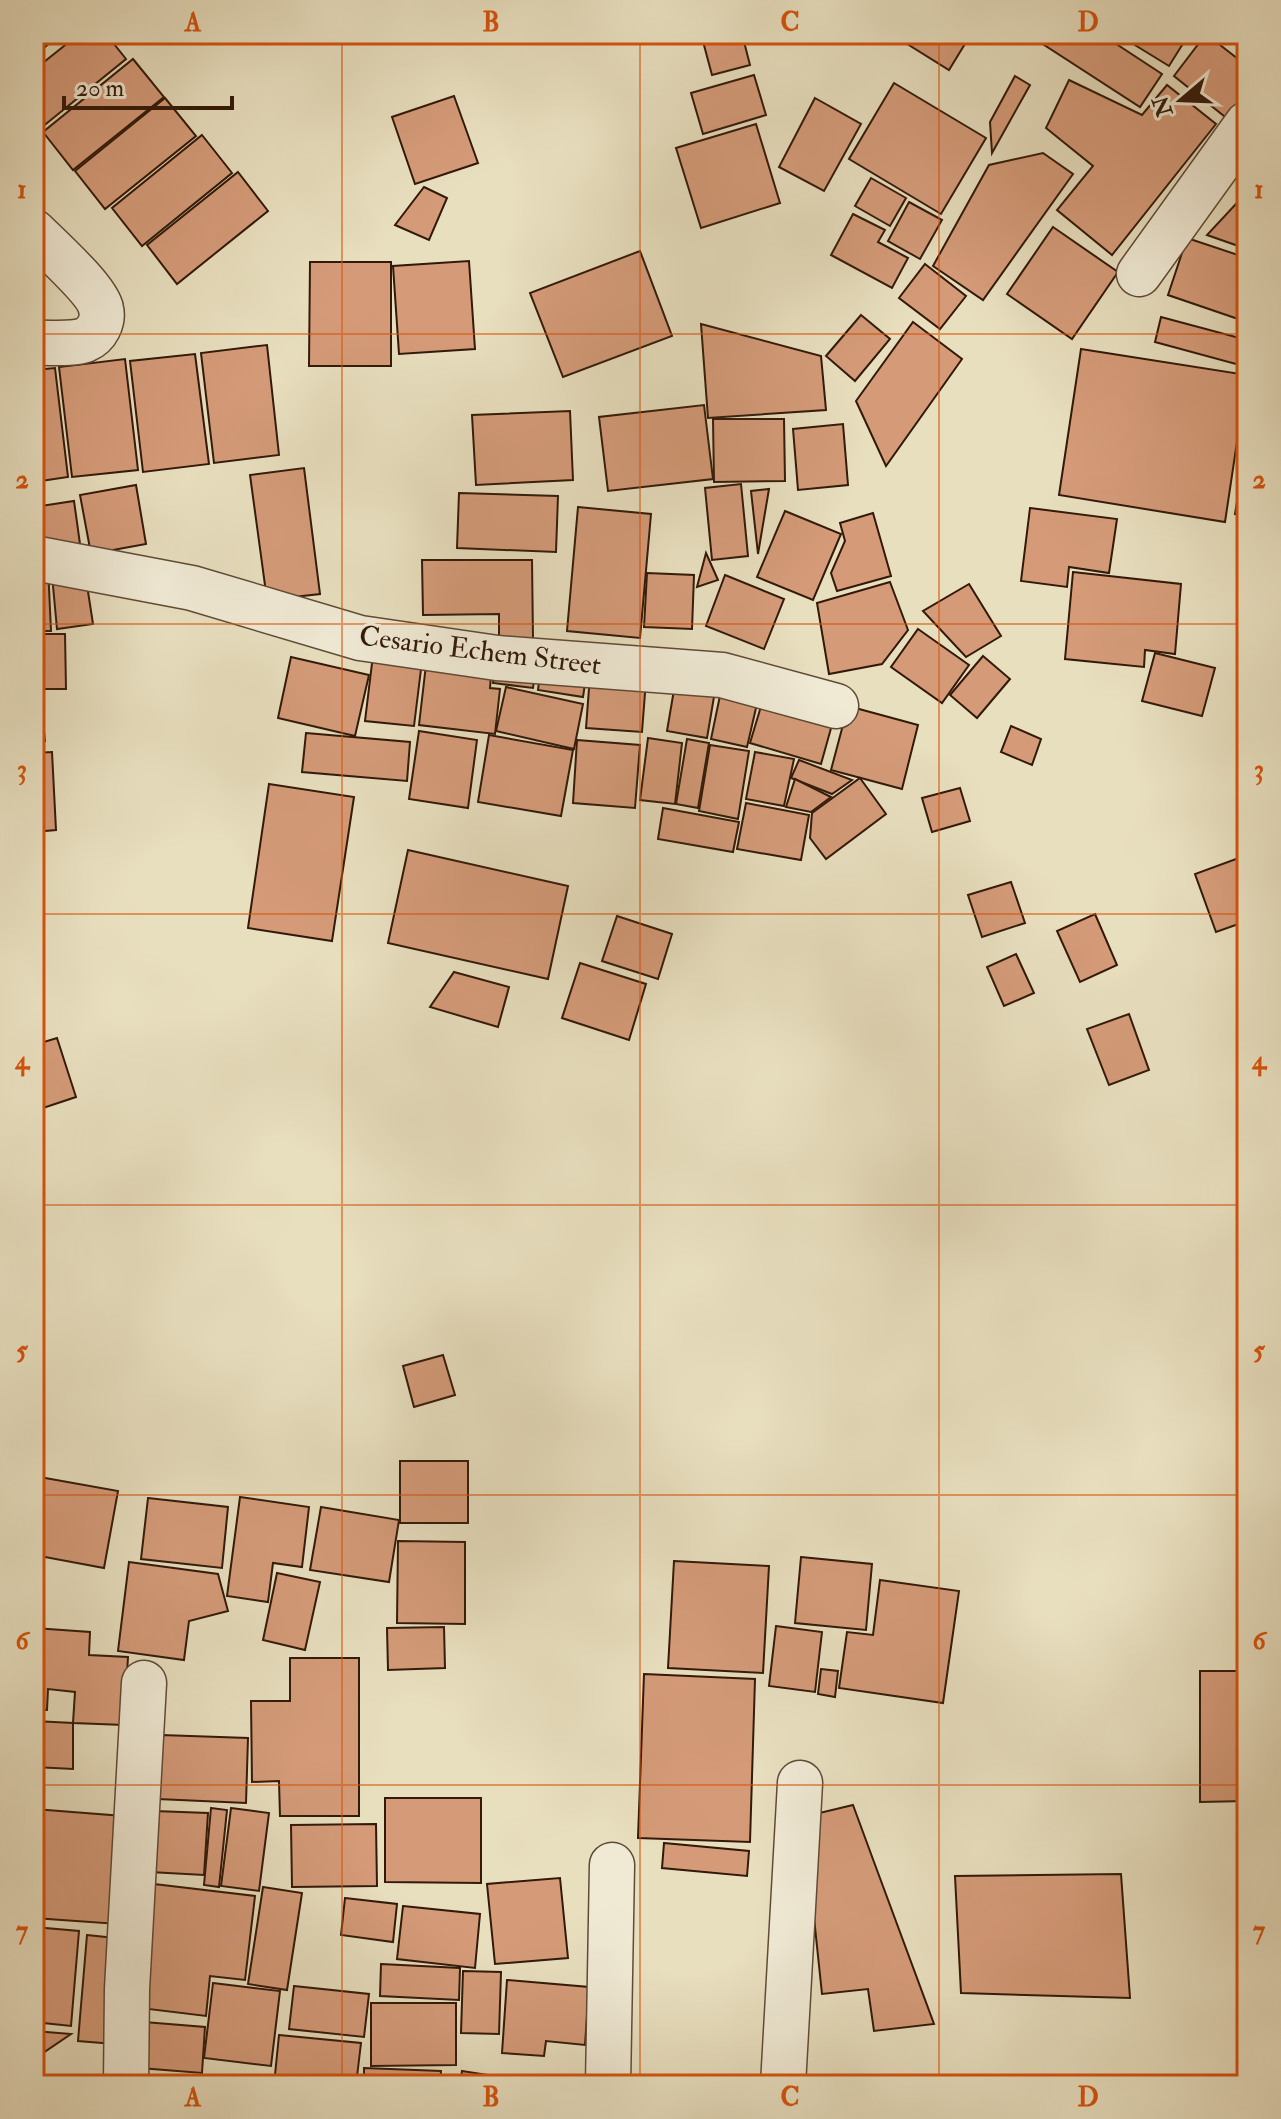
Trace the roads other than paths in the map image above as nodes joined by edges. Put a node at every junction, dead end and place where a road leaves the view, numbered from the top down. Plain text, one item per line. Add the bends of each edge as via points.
1 (1247, 124) edge
2 (34, 232) edge
3 (1139, 274) dead end
4 (34, 343) edge
5 (34, 558) edge
6 (836, 706) dead end
7 (144, 1683) dead end
8 (800, 1783) dead end
9 (612, 1865) dead end
10 (126, 2085) edge
11 (608, 2085) edge
12 (783, 2085) edge

1 - 3 street
2 - 4 street via 102,309 100,326 82,341
5 - 6 street, Cesario Echem Street via 192,588 360,638 497,658 722,675
7 - 10 street
8 - 12 street
9 - 11 street

